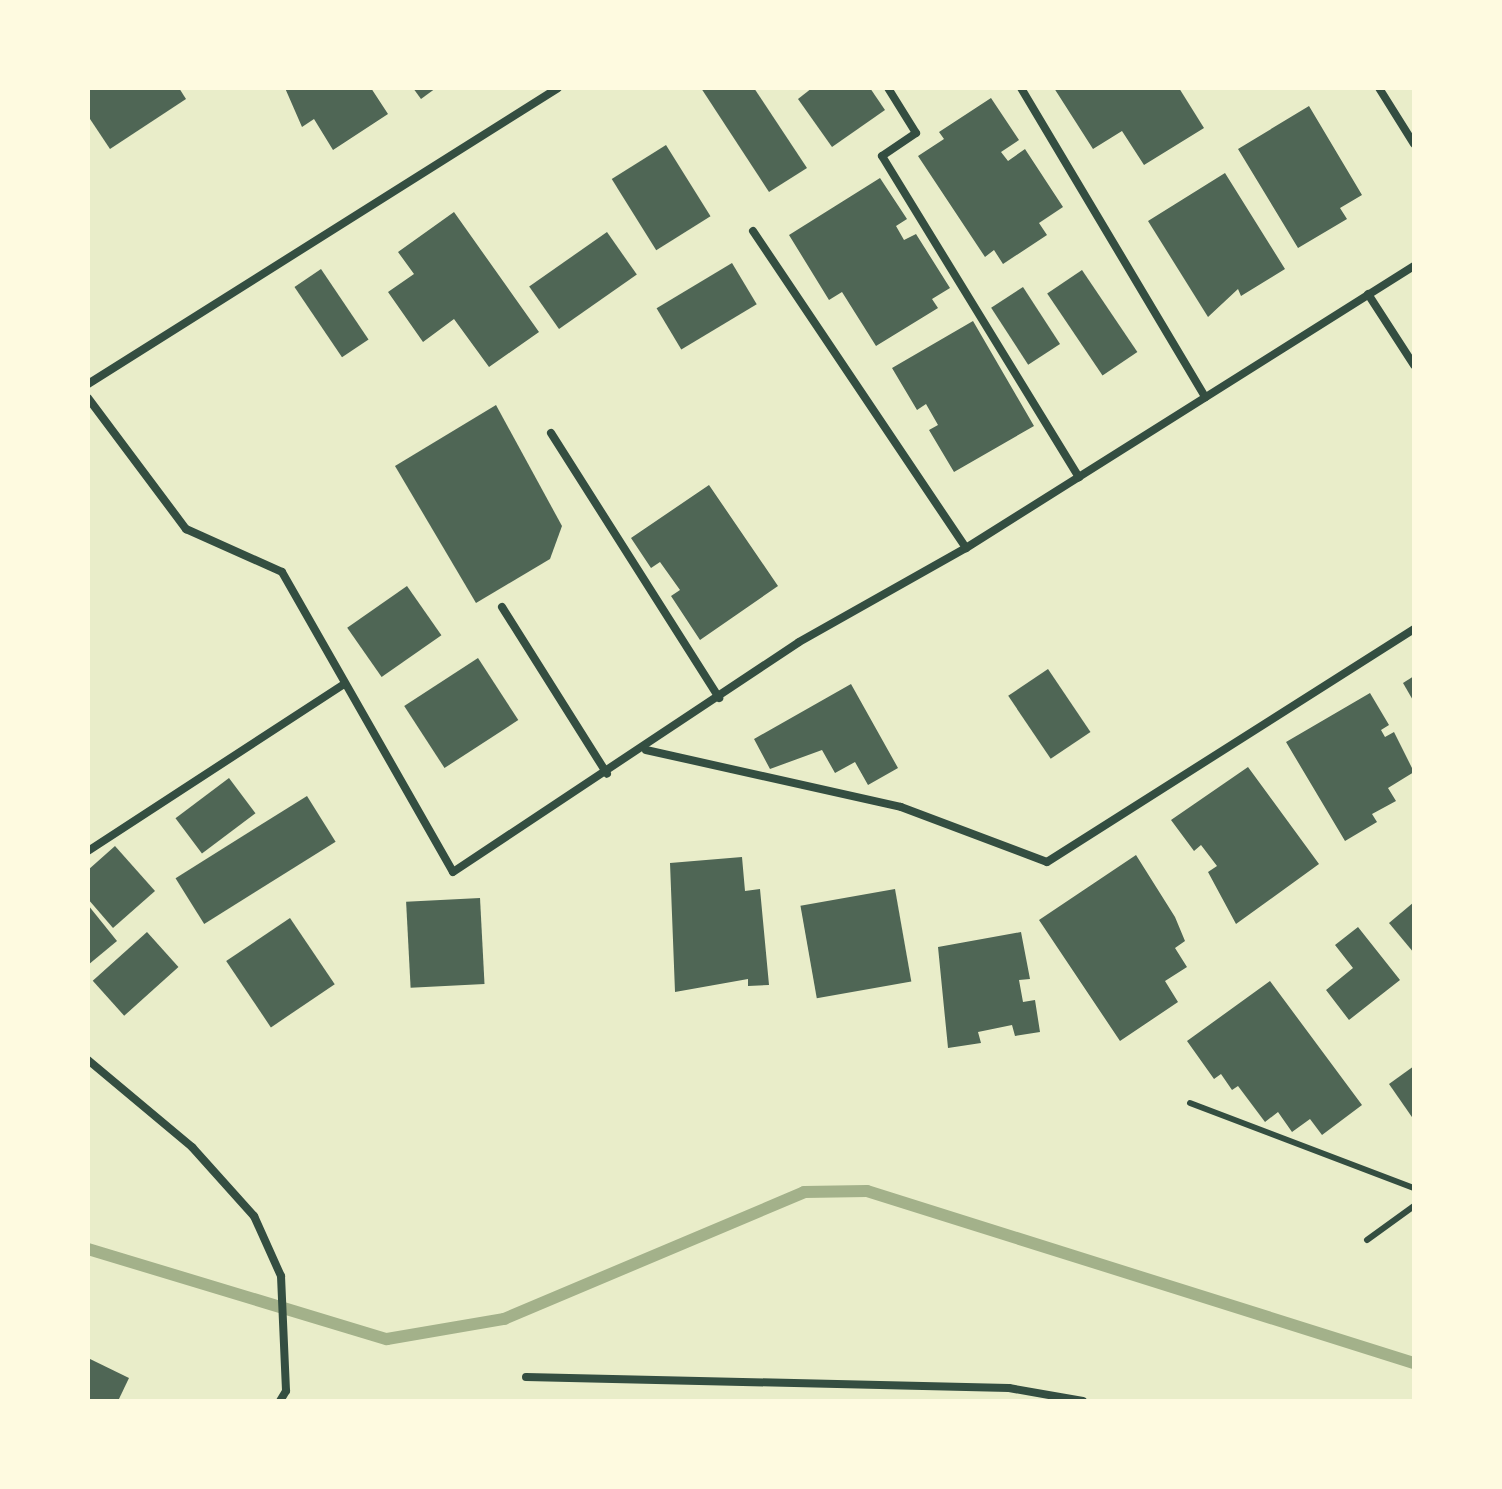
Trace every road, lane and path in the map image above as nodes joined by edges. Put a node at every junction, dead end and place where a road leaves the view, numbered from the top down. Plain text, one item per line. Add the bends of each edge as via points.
1 (558, 88) edge
2 (888, 88) edge
3 (1021, 88) edge
4 (1379, 88) edge
5 (1414, 144) edge
6 (753, 231) dead end
7 (1414, 266) edge
8 (1368, 294) junction
9 (1414, 365) edge
10 (88, 384) edge
11 (1205, 397) junction
12 (88, 398) edge
13 (551, 433) dead end
14 (1079, 477) junction
15 (966, 548) junction
16 (502, 607) dead end
17 (1414, 629) edge
18 (343, 685) junction
19 (719, 698) junction
20 (646, 750) junction
21 (607, 774) junction
22 (88, 851) edge
23 (88, 1060) edge
24 (1190, 1103) dead end
25 (1414, 1188) edge
26 (1414, 1206) edge
27 (1367, 1240) dead end
28 (526, 1377) dead end
29 (280, 1401) edge
30 (1083, 1401) edge

1 - 10 street
2 - 14 street via 916,133 882,156
3 - 11 street
4 - 5 street
6 - 15 street
7 - 8 street
8 - 9 street
8 - 11 street
11 - 14 street
12 - 18 street via 186,529 282,572 314,618
13 - 19 street
14 - 15 street
15 - 19 street via 799,642
16 - 21 street
17 - 20 street via 1047,862 901,807
18 - 21 street via 453,872
18 - 22 street
19 - 20 street
20 - 21 street
23 - 29 street via 192,1147 254,1216 281,1276 286,1391
24 - 25 lane
26 - 27 lane
28 - 30 street via 1009,1388

